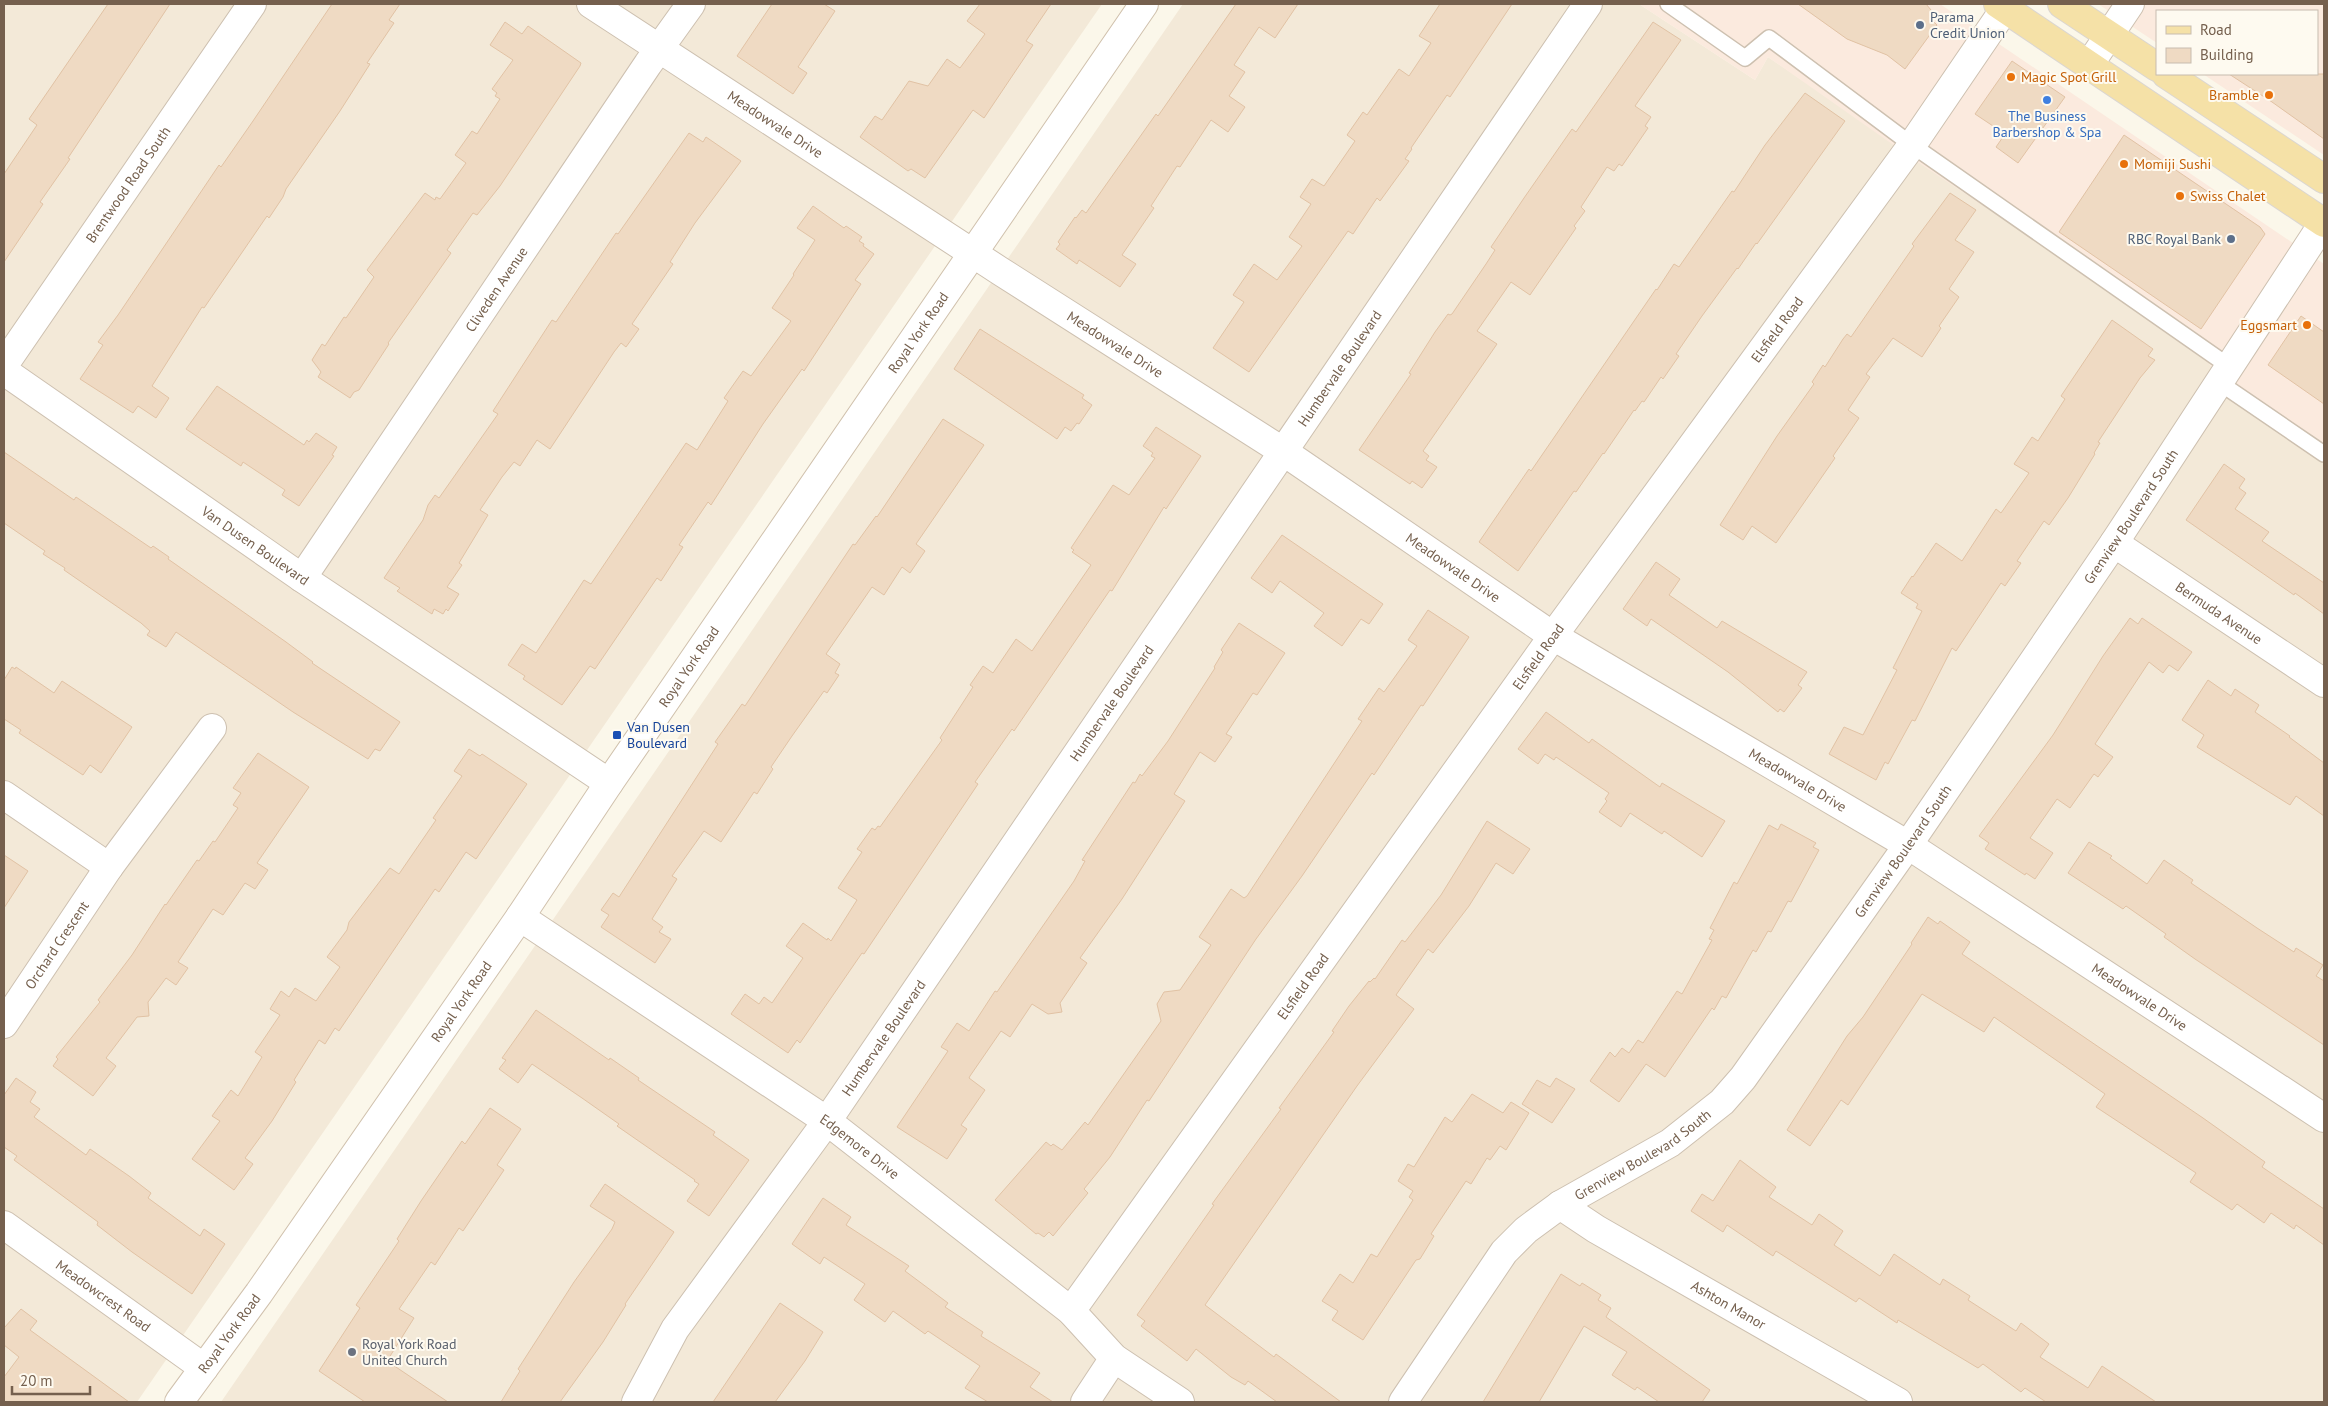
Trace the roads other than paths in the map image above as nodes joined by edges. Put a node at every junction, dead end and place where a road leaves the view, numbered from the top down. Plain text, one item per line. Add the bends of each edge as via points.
1 (252, 4) edge
2 (591, 4) edge
3 (691, 4) edge
4 (1144, 4) edge
5 (1588, 4) edge
6 (1668, 4) edge
7 (2062, 4) edge
8 (2130, 4) edge
9 (2004, 5) edge
10 (2109, 35) junction
11 (658, 49) junction
12 (2088, 65) junction
13 (2156, 66) edge
14 (2168, 75) edge
15 (1912, 145) junction
16 (2324, 179) edge
17 (2324, 223) edge
18 (973, 252) junction
19 (4, 365) edge
20 (4, 371) edge
21 (2225, 375) junction
22 (1284, 452) junction
23 (2324, 454) edge
24 (2114, 542) junction
25 (302, 578) junction
26 (1553, 636) junction
27 (2324, 683) edge
28 (212, 728) dead end
29 (609, 783) junction
30 (4, 795) edge
31 (1908, 845) junction
32 (109, 867) junction
33 (520, 917) junction
34 (4, 1024) edge
35 (2324, 1118) edge
36 (827, 1121) junction
37 (1560, 1205) junction
38 (4, 1225) edge
39 (1070, 1311) junction
40 (1114, 1358) junction
41 (204, 1368) junction
42 (179, 1402) edge
43 (636, 1402) edge
44 (1085, 1402) edge
45 (1180, 1402) edge
46 (1403, 1402) edge
47 (1898, 1402) edge

1 - 19 street, Brentwood Road South
2 - 11 street, Meadowvale Drive
3 - 11 street, Cliveden Avenue
4 - 18 street, Royal York Road
5 - 22 street, Humbervale Boulevard
6 - 15 lane via 1745,58 1769,38
7 - 10 main road
8 - 10 street
9 - 12 main road
9 - 15 street, Elsfield Road
10 - 12 street
10 - 13 main road
11 - 18 street, Meadowvale Drive
11 - 25 street, Cliveden Avenue
12 - 17 main road
14 - 16 main road
15 - 21 lane
15 - 26 street, Elsfield Road
17 - 21 street, Grenview Boulevard South
18 - 22 street, Meadowvale Drive
18 - 29 street, Royal York Road
20 - 25 street, Van Dusen Boulevard
21 - 23 lane
21 - 24 street, Grenview Boulevard South
22 - 26 street, Meadowvale Drive
22 - 36 street, Humbervale Boulevard
24 - 27 street, Bermuda Avenue
24 - 31 street, Grenview Boulevard South
25 - 29 street, Van Dusen Boulevard
26 - 31 street, Meadowvale Drive
26 - 39 street, Elsfield Road
28 - 32 street, Orchard Crescent
29 - 33 street, Royal York Road
30 - 32 street
31 - 35 street, Meadowvale Drive
31 - 37 street, Grenview Boulevard South via 1743,1078 1722,1102 1670,1143
32 - 34 street, Orchard Crescent
33 - 36 street, Edgemore Drive
33 - 41 street, Royal York Road
36 - 39 street, Edgemore Drive
36 - 43 street, Humbervale Boulevard via 675,1329
37 - 46 street, Grenview Boulevard South via 1526,1230 1504,1252
37 - 47 street, Ashton Manor via 1596,1229
38 - 41 street, Meadowcrest Road
39 - 40 street, Edgemore Drive
40 - 44 street
40 - 45 street, Edgemore Drive
41 - 42 street, Royal York Road

